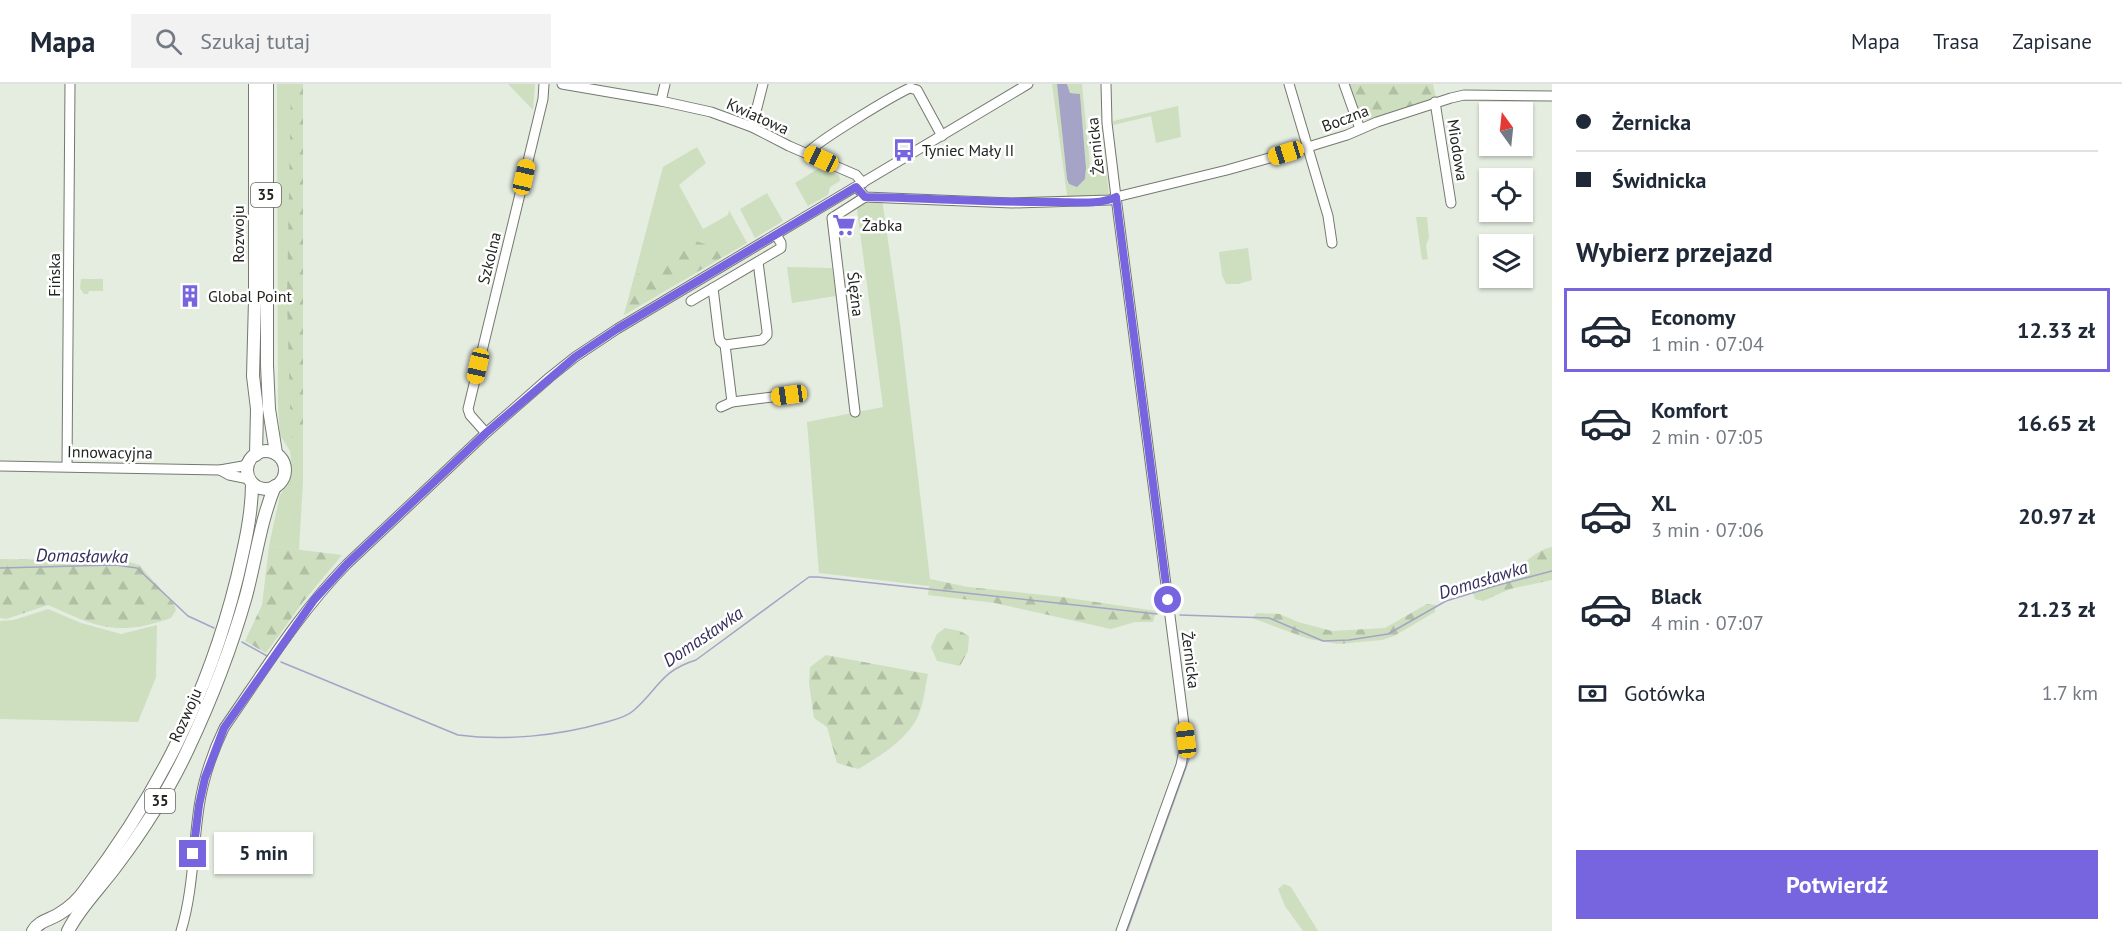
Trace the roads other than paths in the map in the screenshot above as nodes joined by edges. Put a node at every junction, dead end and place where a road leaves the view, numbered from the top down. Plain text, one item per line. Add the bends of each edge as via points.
1 (70, 84) edge
2 (255, 84) edge
3 (267, 84) edge
4 (544, 84) edge
5 (562, 84) edge
6 (664, 84) edge
7 (763, 84) edge
8 (1028, 84) edge
9 (1106, 84) edge
10 (1289, 84) edge
11 (1344, 84) edge
12 (595, 87) edge
13 (1552, 96) edge
14 (661, 100) junction
15 (1435, 102) junction
16 (752, 127) junction
17 (1360, 129) junction
18 (942, 136) junction
19 (1308, 147) junction
20 (808, 153) junction
21 (860, 185) junction
22 (865, 197) junction
23 (1116, 197) junction
24 (1451, 203) dead end
25 (776, 235) junction
26 (1332, 243) dead end
27 (758, 262) junction
28 (713, 288) junction
29 (691, 301) dead end
30 (725, 345) junction
31 (789, 395) dead end
32 (732, 402) junction
33 (721, 407) dead end
34 (855, 412) dead end
35 (486, 433) junction
36 (276, 453) junction
37 (253, 458) junction
38 (0, 466) edge
39 (67, 466) junction
40 (220, 470) junction
41 (251, 482) junction
42 (275, 486) junction
43 (48, 920) junction
44 (33, 931) edge
45 (63, 931) edge
46 (68, 931) edge
47 (181, 931) edge
48 (1121, 931) edge

1 - 39 street, Fińska
2 - 37 main road, Rozwoju / 35 via 253,376 257,409
3 - 36 main road, Rozwoju / 35 via 267,365
4 - 35 street, Szkolna via 468,409
5 - 12 street, Kwiatowa
6 - 14 street
7 - 16 street
8 - 18 street
9 - 23 street, Żernicka
10 - 19 street
11 - 17 street
12 - 14 street, Kwiatowa
13 - 15 street, Boczna via 1464,95
14 - 16 street, Kwiatowa
15 - 17 street, Boczna
15 - 24 street, Miodowa
16 - 20 street, Kwiatowa
17 - 19 street, Boczna
18 - 20 street via 917,90 910,88
18 - 21 street
19 - 23 street, Boczna
19 - 26 street
20 - 21 street, Kwiatowa via 856,175
21 - 22 street, Kwiatowa
21 - 25 street
22 - 23 street, Boczna via 1012,203
22 - 34 street, Ślężna via 832,218
23 - 48 street, Żernicka via 1186,740 1181,765
25 - 27 street via 781,248
25 - 35 street via 575,357
27 - 28 street
27 - 30 street via 767,335 762,340
28 - 29 street
28 - 30 street via 719,337
30 - 32 street
31 - 32 street
32 - 33 street
35 - 47 street via 328,582 224,728 199,805
36 - 37 main road
36 - 42 main road, 35 via 285,468
37 - 40 street, Innowacyjna via 243,466
37 - 41 main road, 35 via 248,468
38 - 39 street, Innowacyjna
39 - 40 street, Innowacyjna
40 - 41 street, Innowacyjna
41 - 42 main road via 265,489
41 - 43 main road, Rozwoju / 35 via 245,539 230,604 212,664 186,726 154,789 105,863 75,902
42 - 46 main road, Rozwoju / 35 via 259,531 243,605 201,722 151,815
43 - 44 main road, 35
43 - 45 main road

